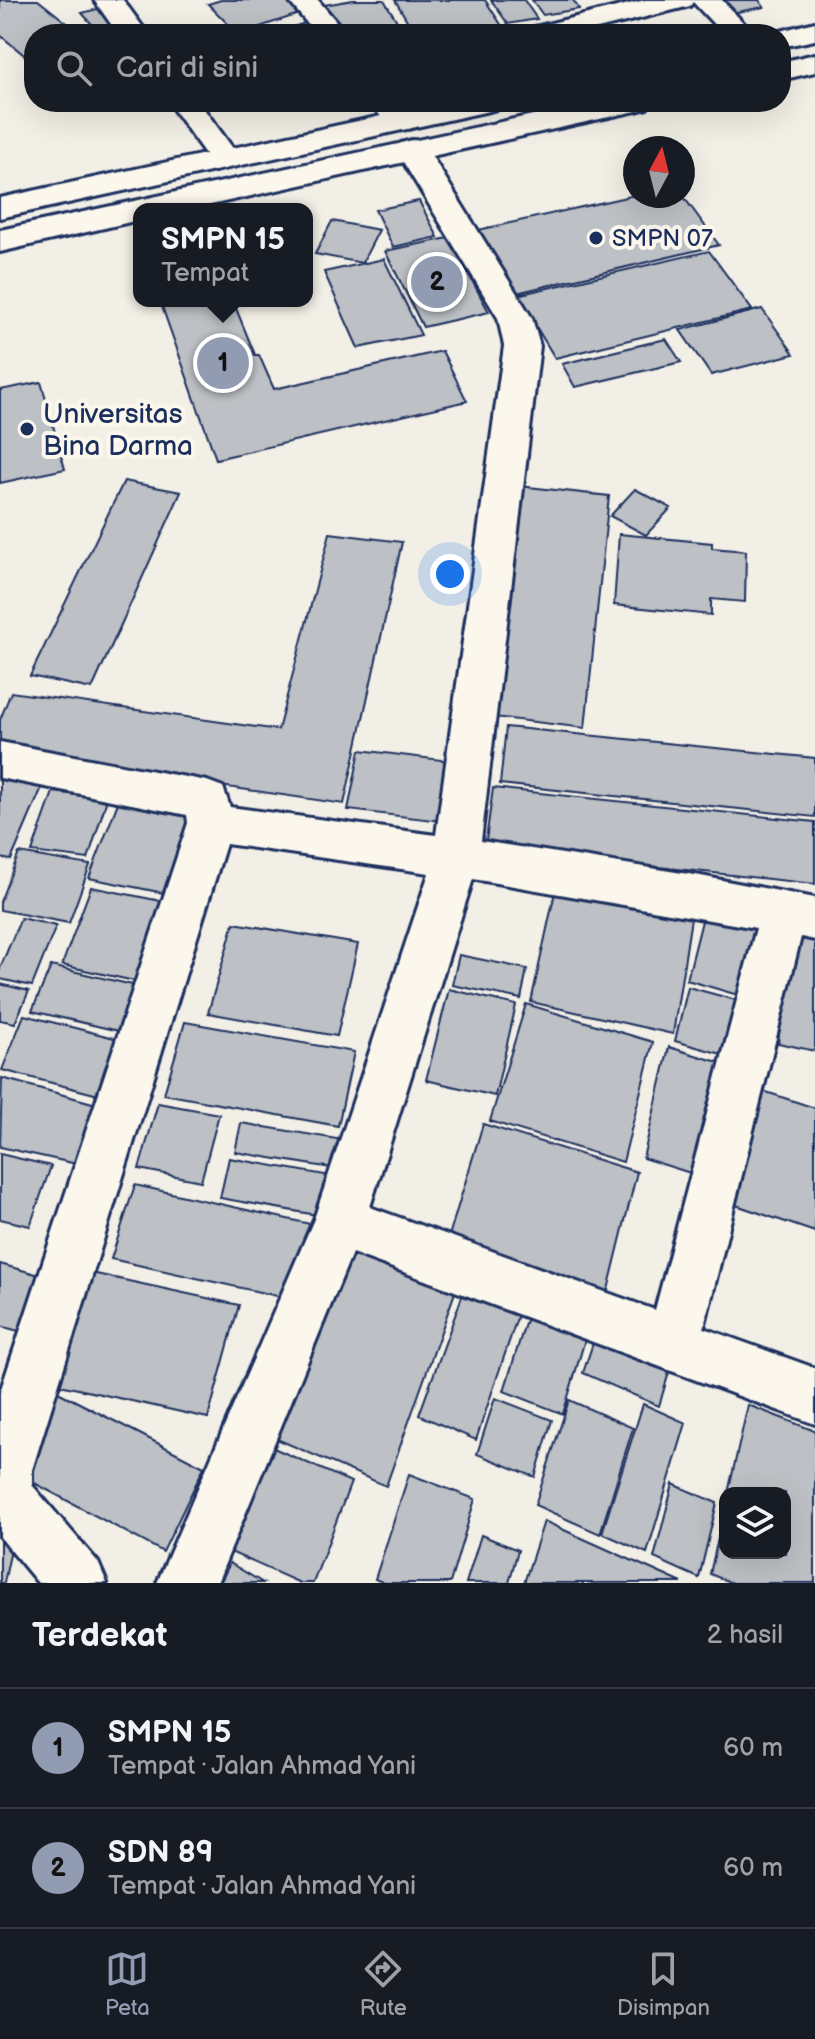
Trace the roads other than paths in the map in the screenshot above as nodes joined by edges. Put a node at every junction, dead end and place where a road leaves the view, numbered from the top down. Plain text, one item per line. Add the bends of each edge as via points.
1 (108, 0) edge
2 (302, 0) edge
3 (680, 0) edge
4 (706, 0) edge
5 (126, 24) edge
6 (323, 24) edge
7 (582, 24) edge
8 (729, 24) edge
9 (815, 31) edge
10 (791, 36) edge
11 (815, 63) edge
12 (791, 69) edge
13 (190, 112) edge
14 (450, 112) edge
15 (533, 112) edge
16 (400, 125) edge
17 (224, 158) junction
18 (163, 203) edge
19 (0, 208) edge
20 (133, 211) edge
21 (0, 241) edge
22 (0, 760) edge
23 (210, 823) junction
24 (456, 857) junction
25 (799, 917) edge
26 (339, 1222) junction
27 (673, 1344) junction
28 (815, 1396) edge
29 (77, 1583) edge
30 (187, 1583) edge

1 - 5 main road
2 - 6 main road
3 - 7 main road
4 - 8 main road
9 - 10 main road
11 - 12 main road
13 - 17 main road
14 - 16 main road
15 - 16 main road
16 - 17 main road
16 - 18 main road
16 - 24 main road via 515,318 522,346
17 - 19 main road
20 - 21 main road
22 - 23 main road via 207,800
23 - 24 main road
23 - 29 main road via 3,1470 9,1503
24 - 25 main road
24 - 26 main road
25 - 27 main road
26 - 27 main road
26 - 30 main road
27 - 28 main road

